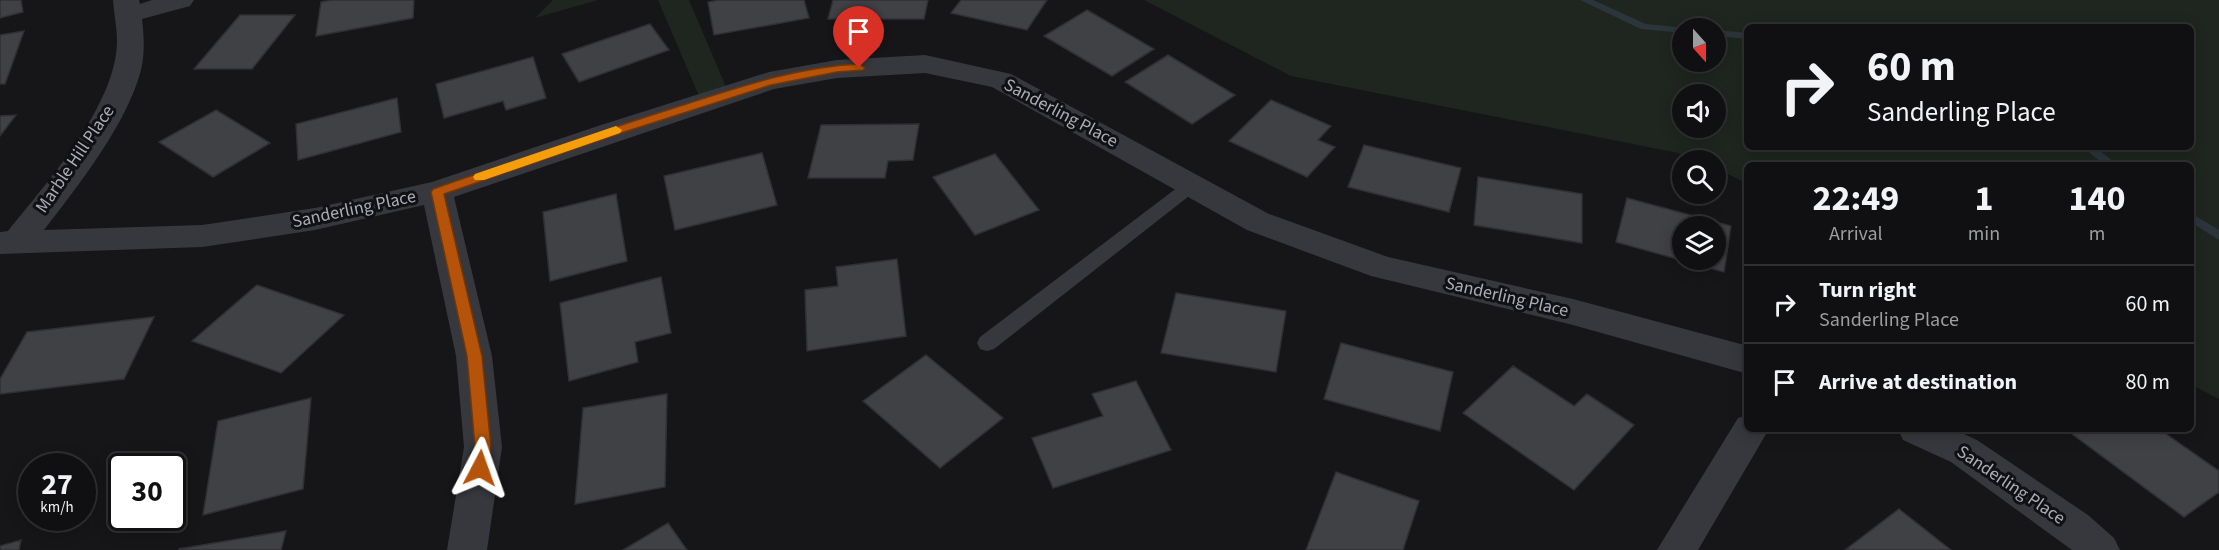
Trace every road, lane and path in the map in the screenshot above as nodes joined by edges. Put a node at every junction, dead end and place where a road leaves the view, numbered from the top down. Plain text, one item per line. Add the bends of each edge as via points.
1 (181, 0) edge
2 (127, 7) edge
3 (1192, 185) junction
4 (437, 192) junction
5 (8, 242) edge
6 (987, 343) dead end
7 (1744, 359) edge
8 (1749, 432) edge
9 (1923, 432) edge
10 (467, 550) edge
11 (1677, 550) edge
12 (2100, 550) edge

1 - 2 street
2 - 5 street, Marble Hill Place via 131,42 128,70 105,121 62,185
3 - 4 street, Sanderling Place via 1001,80 925,64 837,69 769,81
3 - 6 lane
3 - 7 street, Sanderling Place via 1258,222 1383,268 1573,312
4 - 5 street, Sanderling Place via 315,219 202,236
4 - 10 street via 474,356 483,447
8 - 11 street
9 - 12 street, Sanderling Place via 1965,451 2074,527

